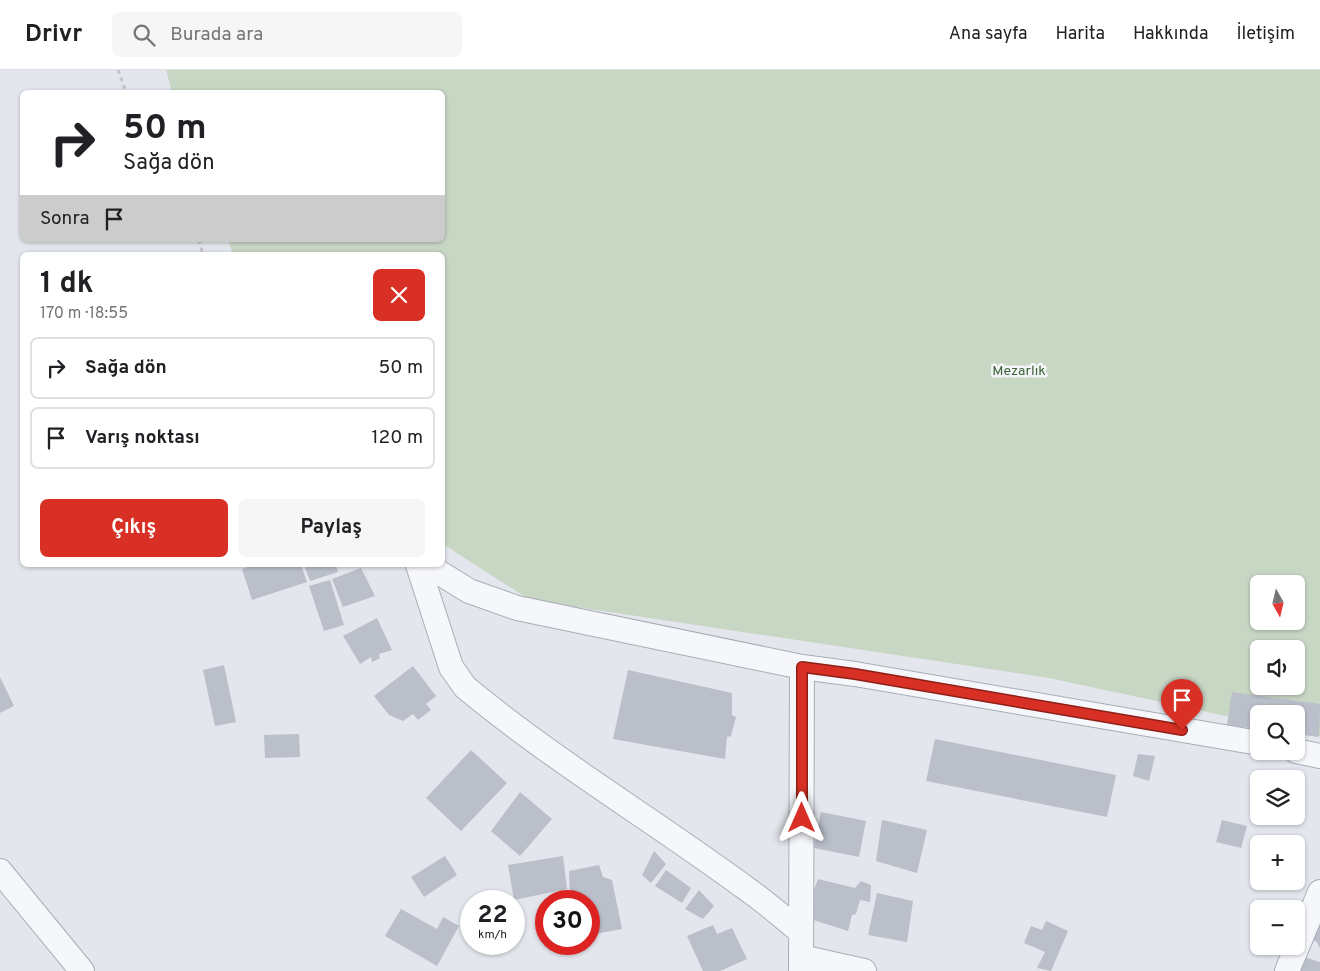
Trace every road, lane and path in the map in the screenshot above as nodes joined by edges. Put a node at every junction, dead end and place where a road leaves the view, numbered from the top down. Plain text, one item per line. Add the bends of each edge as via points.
1 (118, 70) edge
2 (125, 90) edge
3 (419, 567) edge
4 (430, 567) edge
5 (802, 667) junction
6 (1250, 741) edge
7 (1305, 752) edge
8 (1320, 756) edge
9 (0, 871) edge
10 (1320, 892) edge
11 (801, 932) junction
12 (801, 964) edge
13 (82, 971) edge
14 (864, 971) edge
15 (1287, 971) edge

1 - 2 path
3 - 11 street via 451,667 464,687 617,800 753,893
4 - 5 street via 469,591 517,608
5 - 6 street
5 - 11 street
7 - 8 street
9 - 13 street
10 - 15 street
11 - 12 street
12 - 14 street

